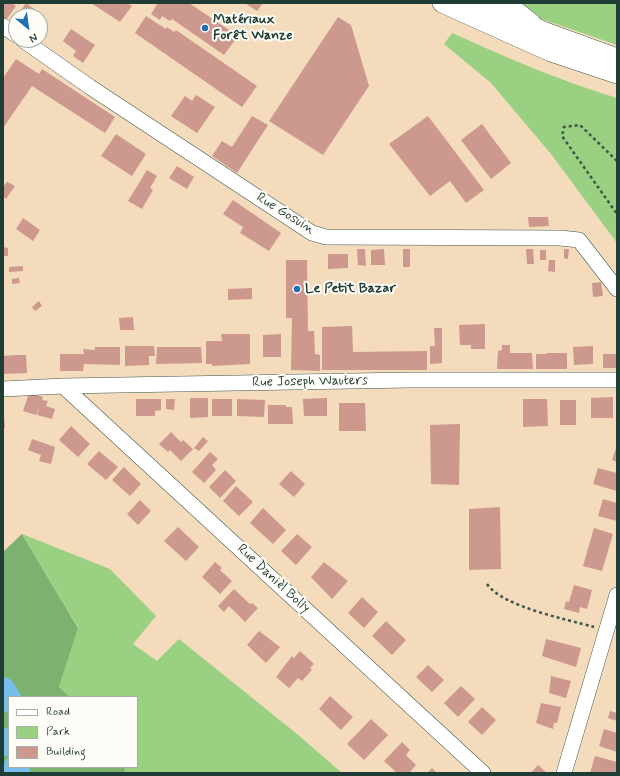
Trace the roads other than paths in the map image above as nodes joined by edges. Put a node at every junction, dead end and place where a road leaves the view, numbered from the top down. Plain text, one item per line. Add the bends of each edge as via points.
1 (442, 3) edge
2 (477, 3) edge
3 (509, 3) edge
4 (548, 33) junction
5 (34, 48) edge
6 (617, 58) edge
7 (617, 74) edge
8 (617, 289) edge
9 (617, 380) edge
10 (62, 386) junction
11 (3, 389) edge
12 (617, 595) edge
13 (484, 773) edge
14 (564, 773) edge

1 - 7 main road via 551,52
2 - 4 main road
3 - 4 street
4 - 6 main road
5 - 8 street, Rue Gosuin via 312,233 326,237 579,240
9 - 10 street, Rue Joseph Wauters via 410,380
10 - 11 street, Rue Joseph Wauters
10 - 13 street, Rue Danièl Bolly
12 - 14 street

